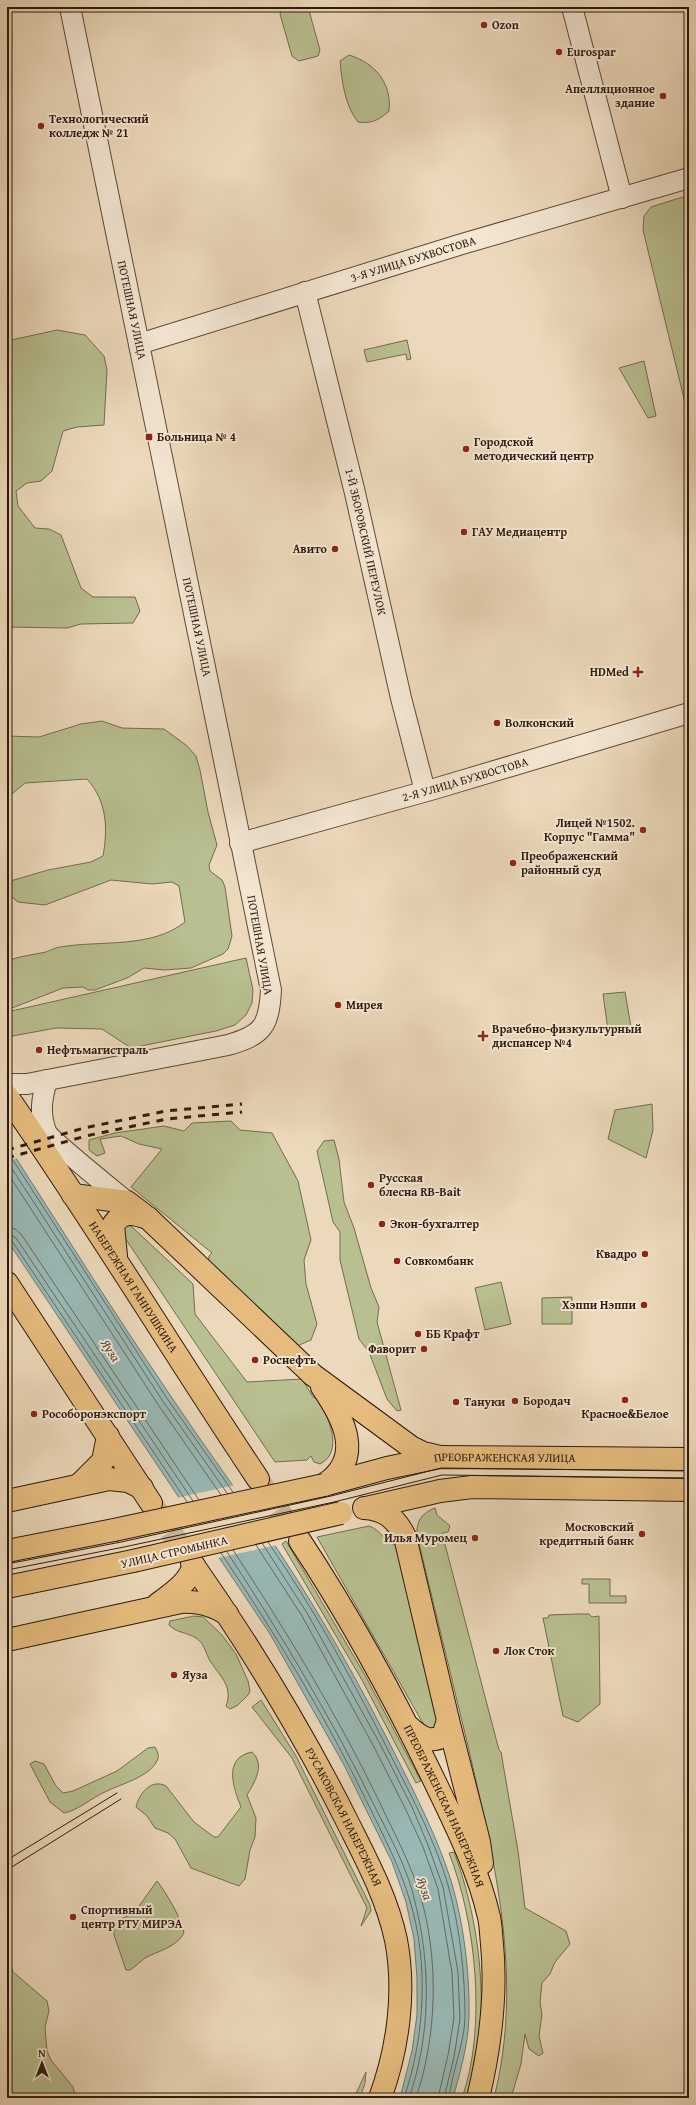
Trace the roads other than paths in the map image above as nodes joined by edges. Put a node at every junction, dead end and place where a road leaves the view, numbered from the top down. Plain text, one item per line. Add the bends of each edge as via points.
1 (70, 7) edge
2 (572, 7) edge
3 (689, 178) edge
4 (622, 198) junction
5 (305, 292) junction
6 (139, 344) junction
7 (689, 713) edge
8 (425, 791) junction
9 (240, 843) junction
10 (47, 1080) junction
11 (7, 1084) edge
12 (7, 1096) edge
13 (29, 1128) junction
14 (73, 1195) junction
15 (127, 1202) junction
16 (148, 1218) junction
17 (117, 1262) junction
18 (7, 1283) edge
19 (313, 1375) junction
20 (108, 1436) junction
21 (440, 1457) junction
22 (689, 1459) edge
23 (258, 1479) tunnel mouth
24 (324, 1484) junction
25 (79, 1485) junction
26 (689, 1490) edge
27 (429, 1493) junction
28 (7, 1501) edge
29 (364, 1508) junction
30 (405, 1536) junction
31 (300, 1541) tunnel mouth
32 (7, 1551) edge
33 (7, 1587) edge
34 (152, 1608) junction
35 (227, 1614) junction
36 (7, 1640) edge
37 (448, 1720) junction
38 (409, 1727) junction
39 (490, 1918) junction
40 (380, 2098) edge
41 (478, 2098) edge

1 - 6 street, ПОТЕШНАЯ УЛИЦА
2 - 4 street
3 - 4 street, 3-Я УЛИЦА БУХВОСТОВА
4 - 5 street, 3-Я УЛИЦА БУХВОСТОВА
5 - 6 street, 3-Я УЛИЦА БУХВОСТОВА
5 - 8 street, 1-Й ЗБОРОВСКИЙ ПЕРЕУЛОК
6 - 9 street, ПОТЕШНАЯ УЛИЦА
7 - 8 street, 2-Я УЛИЦА БУХВОСТОВА
8 - 9 street, 2-Я УЛИЦА БУХВОСТОВА
9 - 10 street, ПОТЕШНАЯ УЛИЦА via 271,990 270,1012 262,1028 248,1040 228,1045
10 - 11 street, ПОТЕШНАЯ УЛИЦА via 20,1085
10 - 13 street via 33,1096
10 - 15 street via 41,1100 47,1133
12 - 13 main road, НАБЕРЕЖНАЯ ГАННУШКИНА
13 - 14 main road, НАБЕРЕЖНАЯ ГАННУШКИНА
14 - 15 main road
14 - 17 main road, НАБЕРЕЖНАЯ ГАННУШКИНА
15 - 16 main road
16 - 17 main road via 133,1213 117,1218 112,1235
16 - 19 main road
17 - 23 main road, НАБЕРЕЖНАЯ ГАННУШКИНА
18 - 20 main road
19 - 21 main road via 410,1447
19 - 24 main road via 340,1419 347,1445 347,1460 342,1469
20 - 25 main road via 102,1461
20 - 25 main road via 147,1496 128,1481 109,1479
21 - 22 main road, ПРЕОБРАЖЕНСКАЯ УЛИЦА
21 - 24 main road, ПРЕОБРАЖЕНСКАЯ УЛИЦА
24 - 32 main road, bridge
25 - 28 main road
26 - 27 main road via 472,1487
27 - 29 main road
27 - 30 main road via 418,1500 410,1511 406,1520
29 - 30 main road via 388,1514 396,1521
29 - 33 main road, УЛИЦА СТРОМЫНКА, bridge
30 - 37 main road
31 - 38 main road, ПРЕОБРАЖЕНСКАЯ НАБЕРЕЖНАЯ via 336,1596
34 - 35 main road via 192,1601 211,1604
34 - 35 main road, РУСАКОВСКАЯ НАБЕРЕЖНАЯ via 178,1590 190,1575 193,1565
34 - 36 main road
35 - 40 main road, РУСАКОВСКАЯ НАБЕРЕЖНАЯ via 323,1773 387,1907 396,1941 400,1977 399,2014 390,2073
37 - 38 main road via 443,1736 436,1740 427,1740
37 - 39 main road via 479,1842
38 - 39 main road, ПРЕОБРАЖЕНСКАЯ НАБЕРЕЖНАЯ via 470,1856
39 - 41 main road, ПРЕОБРАЖЕНСКАЯ НАБЕРЕЖНАЯ via 494,1962 491,2020

